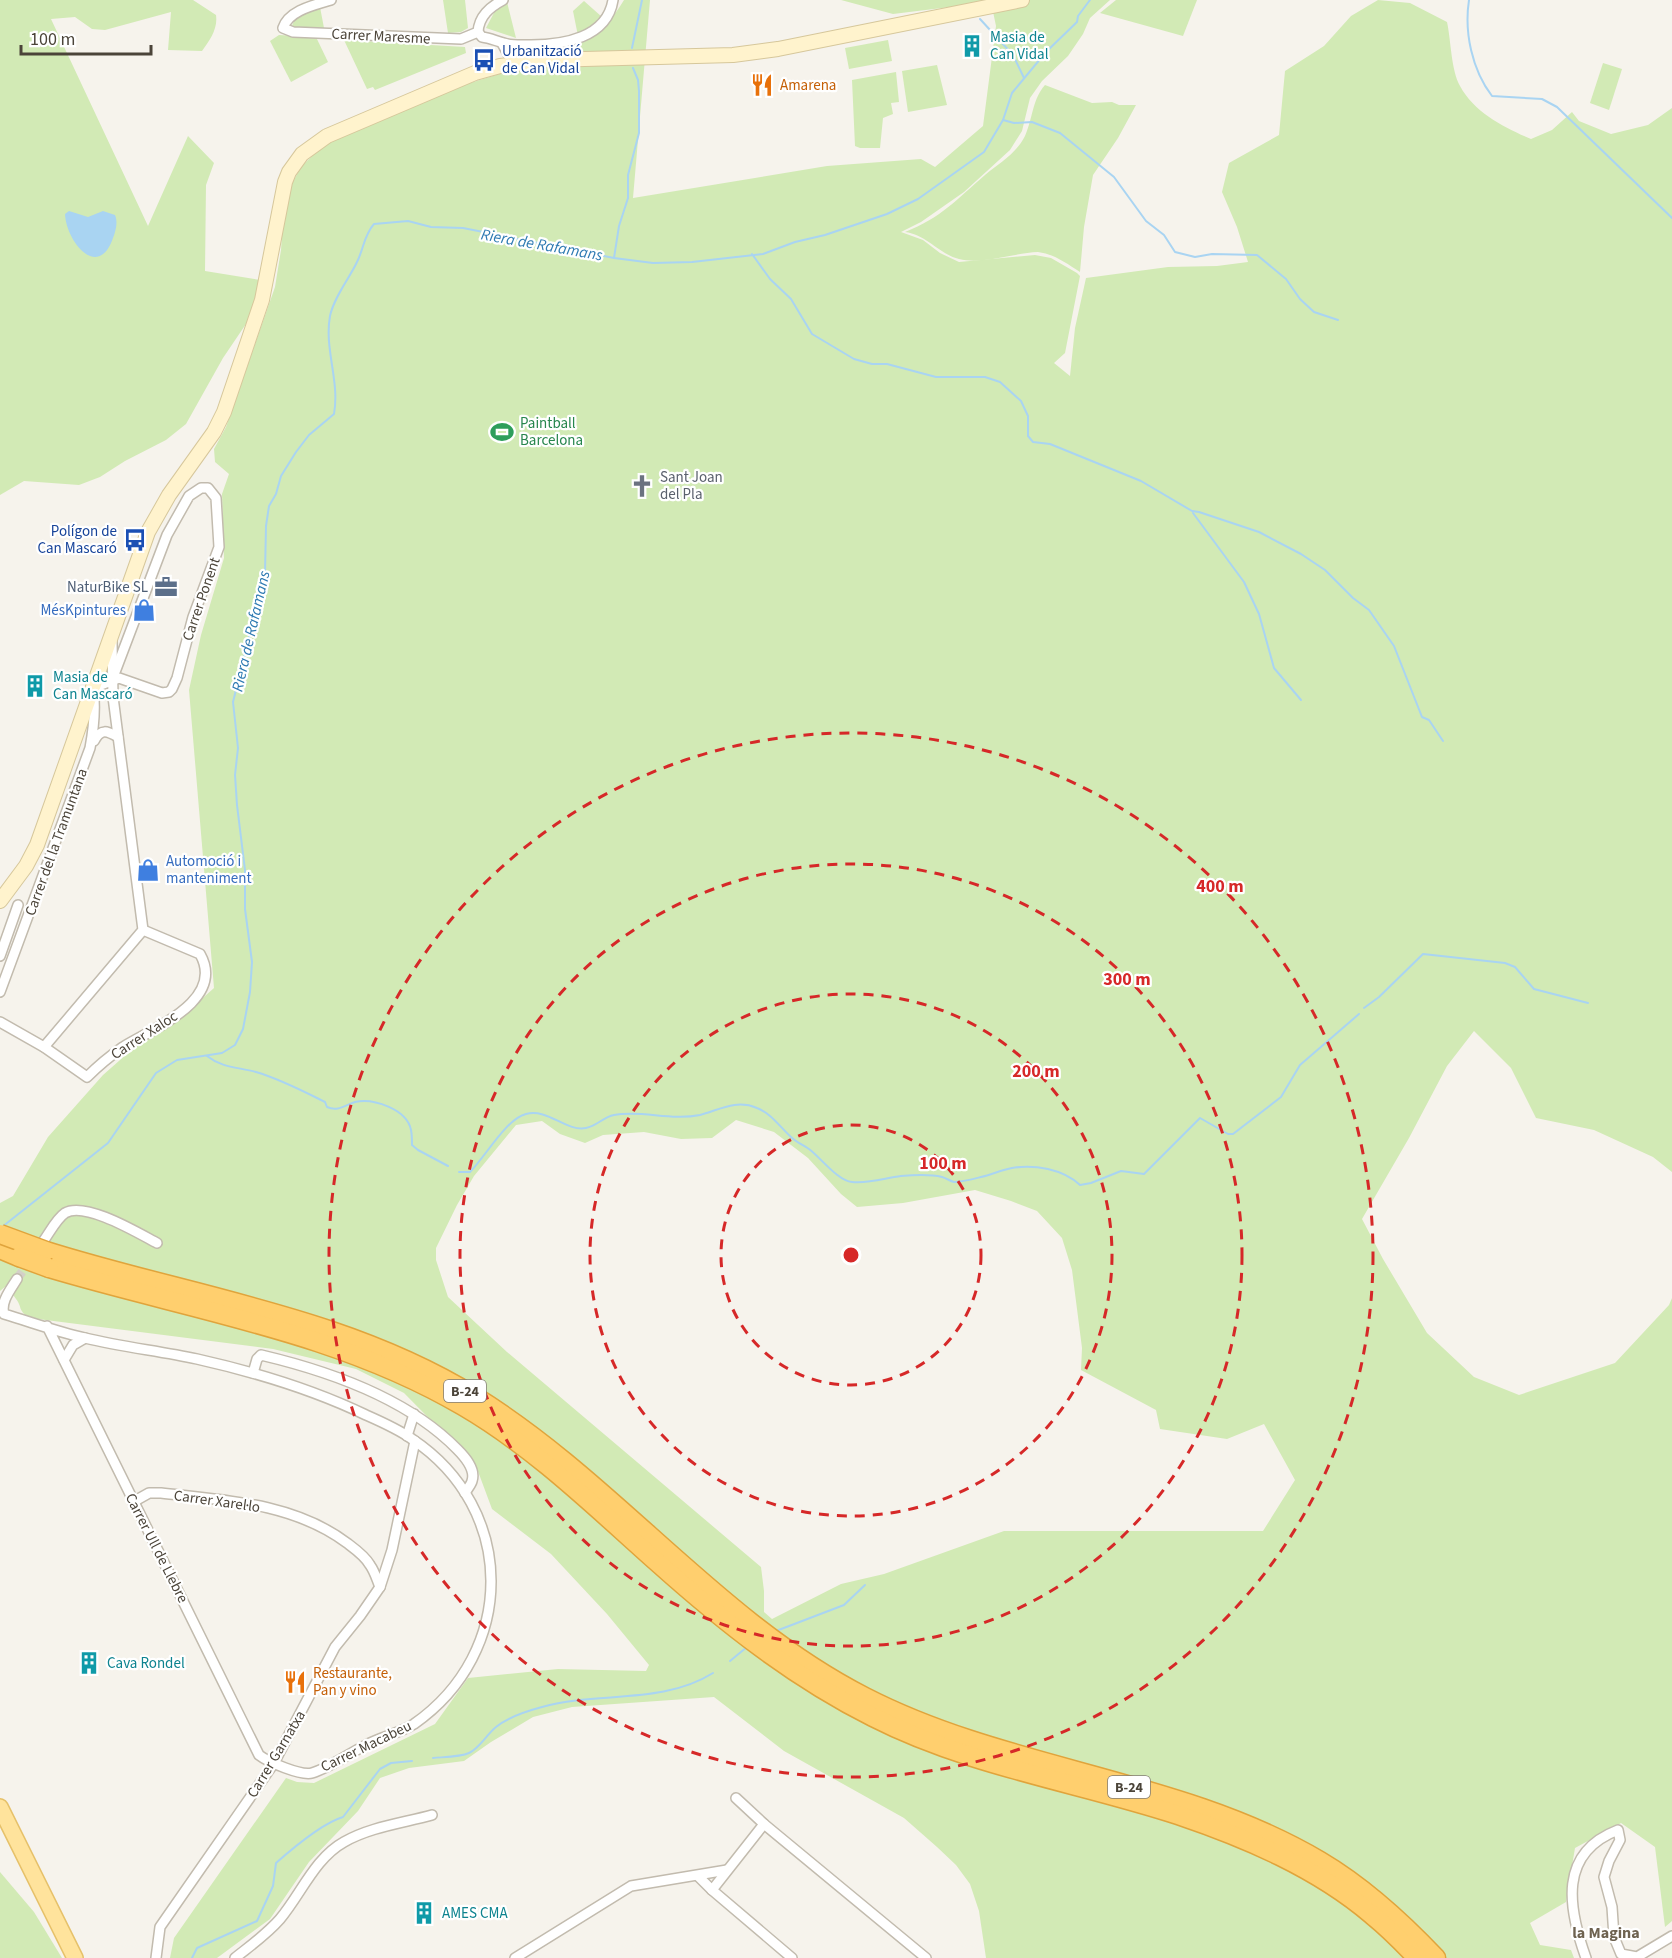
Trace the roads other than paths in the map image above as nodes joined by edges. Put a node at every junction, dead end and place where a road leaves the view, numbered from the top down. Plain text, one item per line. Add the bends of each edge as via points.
1 (331, 0) edge
2 (503, 0) edge
3 (613, 0) edge
4 (1022, 0) edge
5 (478, 32) junction
6 (502, 43) junction
7 (519, 45) junction
8 (518, 63) junction
9 (112, 633) junction
10 (112, 680) junction
11 (93, 688) junction
12 (118, 737) junction
13 (90, 748) junction
14 (0, 901) edge
15 (18, 905) dead end
16 (143, 930) junction
17 (0, 956) edge
18 (0, 992) edge
19 (0, 1022) edge
20 (44, 1047) junction
21 (0, 1225) edge
22 (0, 1234) edge
23 (157, 1243) dead end
24 (0, 1251) edge
25 (46, 1251) junction
26 (17, 1279) tunnel mouth
27 (47, 1326) junction
28 (85, 1338) junction
29 (64, 1360) junction
30 (253, 1373) junction
31 (414, 1414) junction
32 (411, 1438) junction
33 (465, 1493) junction
34 (133, 1502) junction
35 (380, 1587) junction
36 (792, 1662) junction
37 (274, 1763) junction
38 (736, 1798) dead end
39 (0, 1807) edge
40 (432, 1815) dead end
41 (764, 1824) junction
42 (727, 1870) junction
43 (698, 1876) junction
44 (712, 1890) junction
45 (1672, 1936) edge
46 (75, 1958) edge
47 (156, 1958) edge
48 (235, 1958) edge
49 (515, 1958) edge
50 (792, 1958) edge
51 (926, 1958) edge
52 (1417, 1958) edge
53 (1436, 1958) edge
54 (1586, 1958) edge

1 - 5 street, Carrer Maresme via 296,13 282,28 293,32 399,38 461,39
2 - 5 street via 481,19
3 - 7 street via 608,16 588,34 552,45
4 - 8 main road via 733,55
5 - 6 street
6 - 7 street
6 - 8 street
7 - 8 street
8 - 9 main road via 475,73 343,128 310,146 293,165 280,201 262,300 224,412 153,522
9 - 10 street, Carrer Ponent
9 - 11 main road
10 - 10 street, Carrer Ponent via 167,535 189,496 208,488 216,498 219,547 172,689 162,693 119,678
10 - 11 street
10 - 12 street, Carrer Ponent
11 - 13 street, Carrer del la Tramuntana via 96,704
11 - 14 main road via 37,845
12 - 13 street via 102,731
12 - 16 street, Carrer Ponent
13 - 18 street, Carrer del la Tramuntana
15 - 17 street
16 - 20 street
16 - 20 street, Carrer Xaloc via 200,954 207,970 199,996 87,1077
19 - 20 street, Carrer Xaloc
21 - 25 highway
22 - 25 highway, B-24, bridge
23 - 25 street via 77,1209 63,1214
24 - 25 highway, B-24, bridge via 19,1257
25 - 36 highway, B-24 via 102,1284 345,1350 454,1401 543,1461
26 - 27 street, Carrer Macabeu via 3,1302 4,1314
27 - 28 street, Carrer Macabeu
27 - 29 street, Carrer Ull de Llebre
28 - 29 street via 73,1345
28 - 30 street, Carrer Macabeu
29 - 34 street, Carrer Ull de Llebre
30 - 31 street via 261,1355 288,1361
30 - 32 street, Carrer Macabeu via 343,1404
31 - 32 street
31 - 33 street via 465,1457 472,1480
32 - 33 street, Carrer Macabeu via 438,1459
32 - 35 street, Carrer Garnatxa via 393,1550
33 - 37 street, Carrer Macabeu via 479,1518 489,1549 491,1572 485,1627 465,1672 412,1725 313,1773
34 - 35 street, Carrer Xarel·lo via 149,1493 196,1496 256,1505 291,1516 351,1546 371,1566
34 - 37 street, Carrer Ull de Llebre via 259,1755
35 - 37 street, Carrer Garnatxa via 335,1647
36 - 52 highway, B-24 via 831,1695 920,1738 1011,1769 1175,1815 1264,1848 1371,1913
36 - 53 highway, B-24 via 962,1738 1181,1802 1266,1834 1346,1878 1414,1934
37 - 47 street, Carrer Garnatxa via 160,1927
38 - 41 street
39 - 46 main road
40 - 48 street via 343,1842 324,1858 280,1919
41 - 42 street
41 - 51 street
42 - 43 street
42 - 44 street
43 - 44 street
43 - 49 street via 631,1886
44 - 50 street
45 - 54 street via 1637,1957 1621,1954 1614,1937 1604,1877 1620,1840 1618,1830 1591,1844 1578,1860 1572,1887 1574,1920

